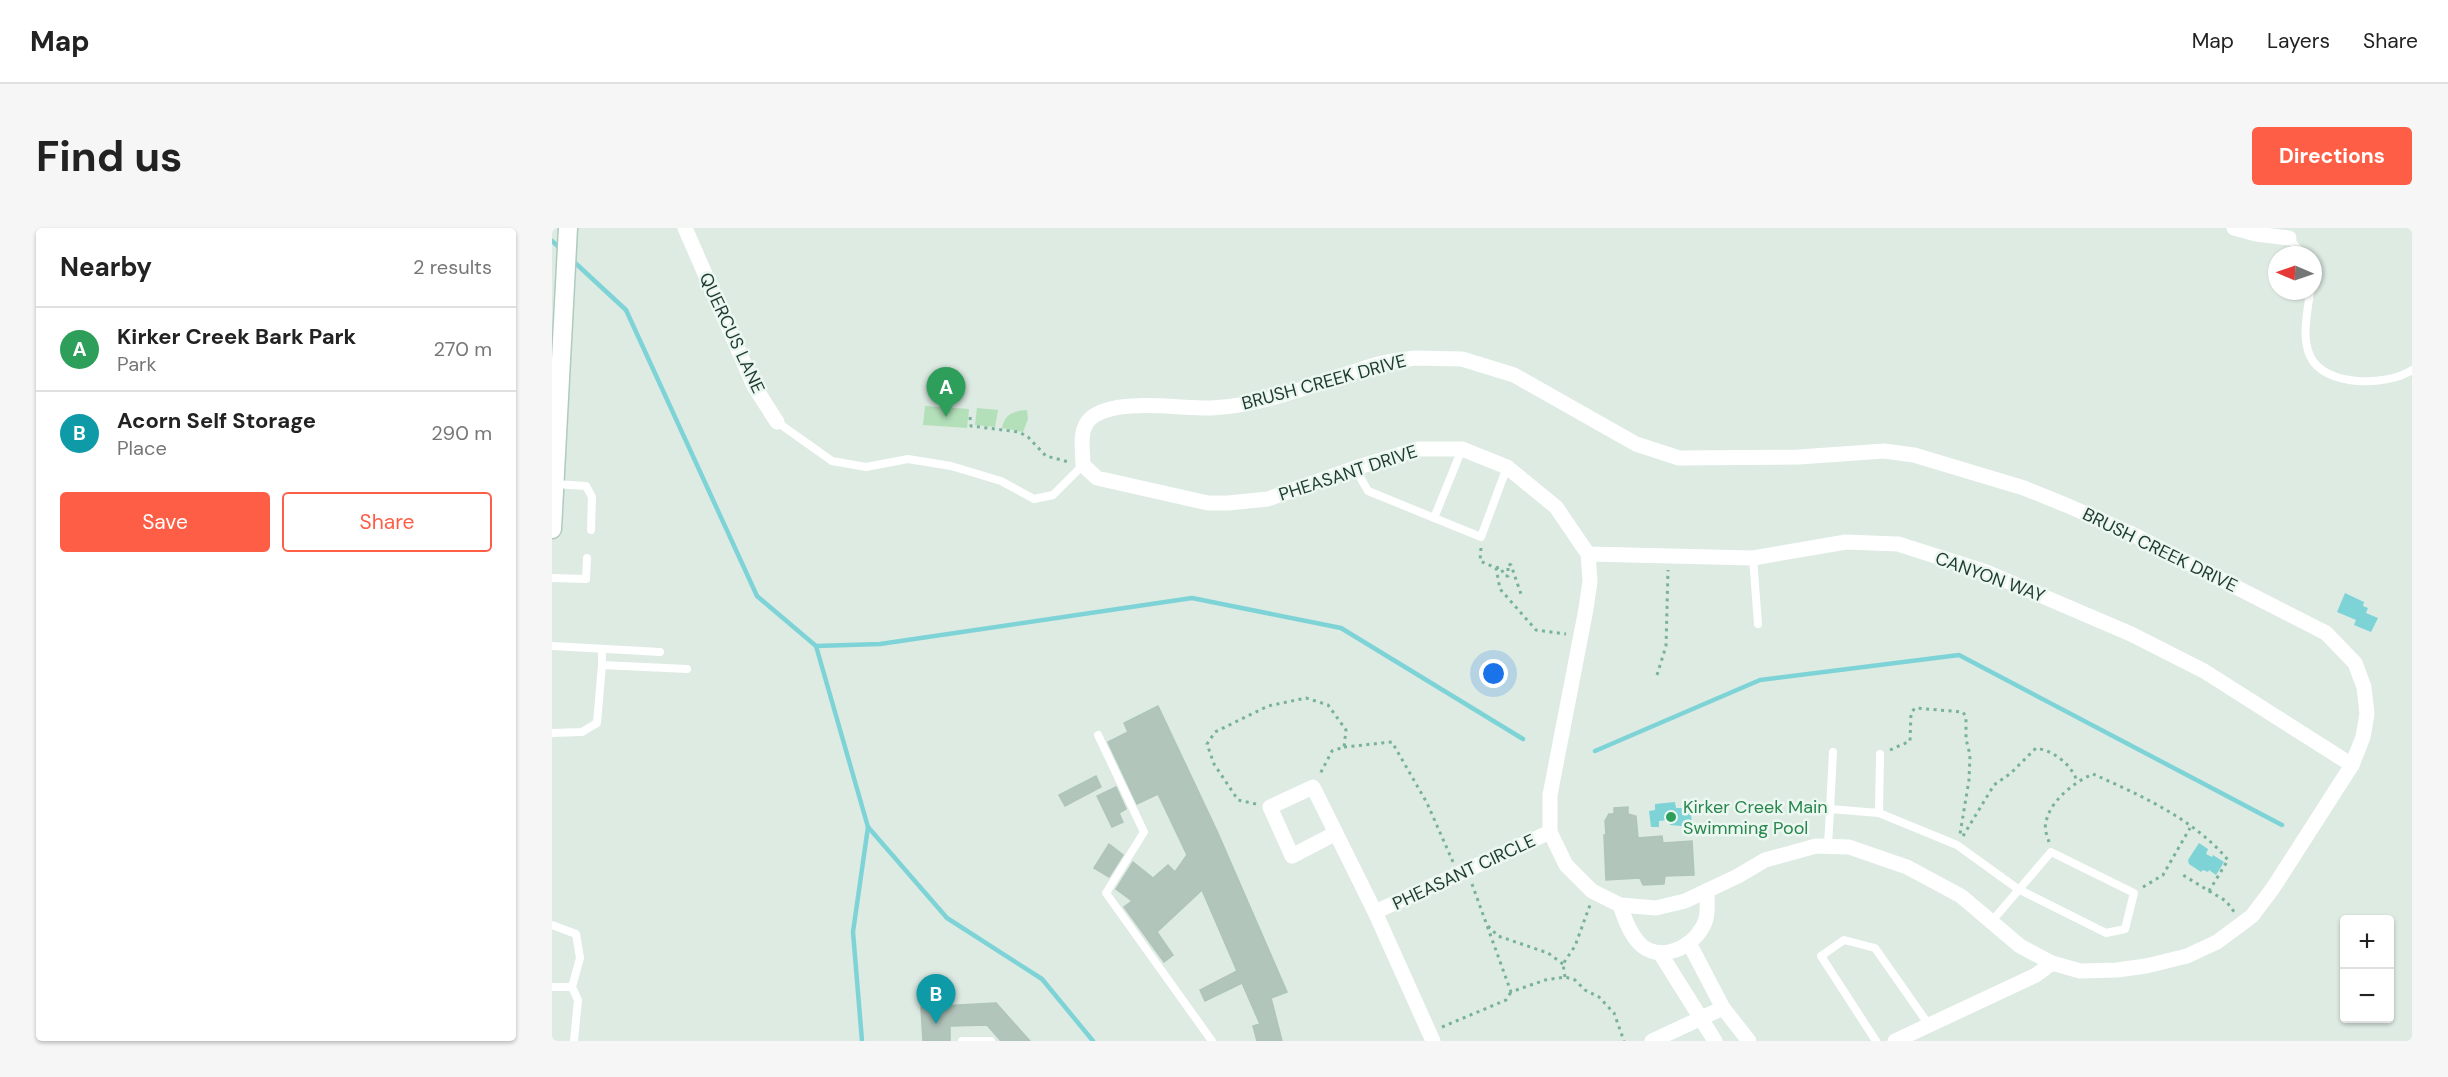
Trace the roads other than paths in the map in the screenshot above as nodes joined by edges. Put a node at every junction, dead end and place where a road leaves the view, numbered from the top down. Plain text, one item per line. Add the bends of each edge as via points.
1 (568, 228) edge
2 (685, 228) edge
3 (2234, 228) edge
4 (2289, 238) joint
5 (2296, 246) edge
6 (2309, 300) edge
7 (2412, 370) edge
8 (555, 409) edge
9 (777, 422) joint
10 (1462, 449) junction
11 (1083, 465) junction
12 (1507, 467) junction
13 (1355, 468) junction
14 (554, 484) junction
15 (1434, 518) junction
16 (552, 529) edge
17 (591, 530) dead end
18 (1588, 554) junction
19 (587, 558) dead end
20 (1753, 558) junction
21 (552, 578) edge
22 (1758, 624) dead end
23 (552, 646) edge
24 (602, 650) junction
25 (660, 652) dead end
26 (602, 665) junction
27 (687, 669) dead end
28 (552, 734) edge
29 (1098, 735) dead end
30 (1833, 752) dead end
31 (1880, 754) road end
32 (2352, 765) junction
33 (1830, 809) junction
34 (1878, 813) junction
35 (1550, 832) junction
36 (1336, 833) junction
37 (1828, 846) junction
38 (2018, 889) junction
39 (1707, 892) junction
40 (1620, 905) junction
41 (1376, 912) junction
42 (1992, 921) junction
43 (552, 925) edge
44 (1689, 944) junction
45 (1660, 953) junction
46 (2052, 963) junction
47 (552, 987) edge
48 (572, 987) junction
49 (1724, 1008) junction
50 (1700, 1020) junction
51 (1929, 1025) junction
52 (1431, 1036) edge
53 (574, 1041) edge
54 (962, 1041) edge
55 (991, 1041) edge
56 (1212, 1041) edge
57 (1652, 1041) edge
58 (1715, 1041) edge
59 (1749, 1041) edge
60 (1876, 1041) edge
61 (1895, 1041) edge

1 - 8 main road
2 - 9 street, QUERCUS LANE via 754,386
3 - 4 street
4 - 5 lane
6 - 7 lane via 2307,343 2319,366 2341,378 2357,381 2388,380
8 - 14 main road
9 - 11 lane, QUERCUS LANE via 832,461 866,467 908,459 951,466 1001,481 1034,499 1053,495
10 - 12 street, PHEASANT DRIVE
10 - 13 street, PHEASANT DRIVE via 1418,449
10 - 15 lane
11 - 13 street, PHEASANT DRIVE via 1097,478 1113,483 1208,503 1268,499
11 - 32 street, BRUSH CREEK DRIVE via 1083,428 1090,418 1105,410 1251,404 1376,364 1415,358 1462,359 1514,375 1636,444 1679,458 1799,457 1884,451 1914,455 2024,488 2066,505 2130,533 2326,633 2355,663 2364,687 2364,737
12 - 15 lane via 1481,537
12 - 18 street, PHEASANT DRIVE via 1556,507
13 - 15 lane via 1368,491
14 - 16 main road
14 - 17 lane via 586,486 592,496
18 - 20 street, CANYON WAY
18 - 35 street via 1590,581 1550,795
19 - 21 lane via 586,579
20 - 22 lane
20 - 32 street, CANYON WAY via 1846,542 1898,544 1986,572 2131,634 2204,671
23 - 24 lane
24 - 25 lane
24 - 26 lane
26 - 27 lane
26 - 28 lane via 597,723 582,732
29 - 56 lane via 1144,832 1106,893
30 - 33 lane
31 - 34 lane
32 - 46 street, BRUSH CREEK DRIVE via 2252,916 2217,942 2187,956 2117,970 2080,970
33 - 34 lane
33 - 37 lane
34 - 38 lane via 1958,845
35 - 40 street via 1566,865 1596,892
35 - 41 street, PHEASANT CIRCLE
36 - 36 street via 1313,787 1270,807 1292,856
36 - 41 street
37 - 39 street, BRUSH CREEK DRIVE via 1765,860
37 - 42 street, BRUSH CREEK DRIVE via 1850,847 1907,867 1961,896
38 - 38 lane via 2051,852 2134,893 2125,929 2106,933
38 - 42 lane
39 - 40 street, BRUSH CREEK DRIVE via 1656,908
39 - 44 street via 1707,916
40 - 45 street via 1627,927 1639,943
41 - 52 street, PHEASANT CIRCLE
42 - 46 street, BRUSH CREEK DRIVE via 2020,946
43 - 48 lane via 576,934 580,958
44 - 45 street
44 - 49 street
45 - 50 street
46 - 51 street via 2036,975
47 - 48 lane
48 - 53 lane via 578,1000
49 - 50 street
49 - 59 street
50 - 57 street
50 - 58 street
51 - 60 lane via 1875,948 1844,940 1821,956
51 - 61 street
54 - 55 lane

